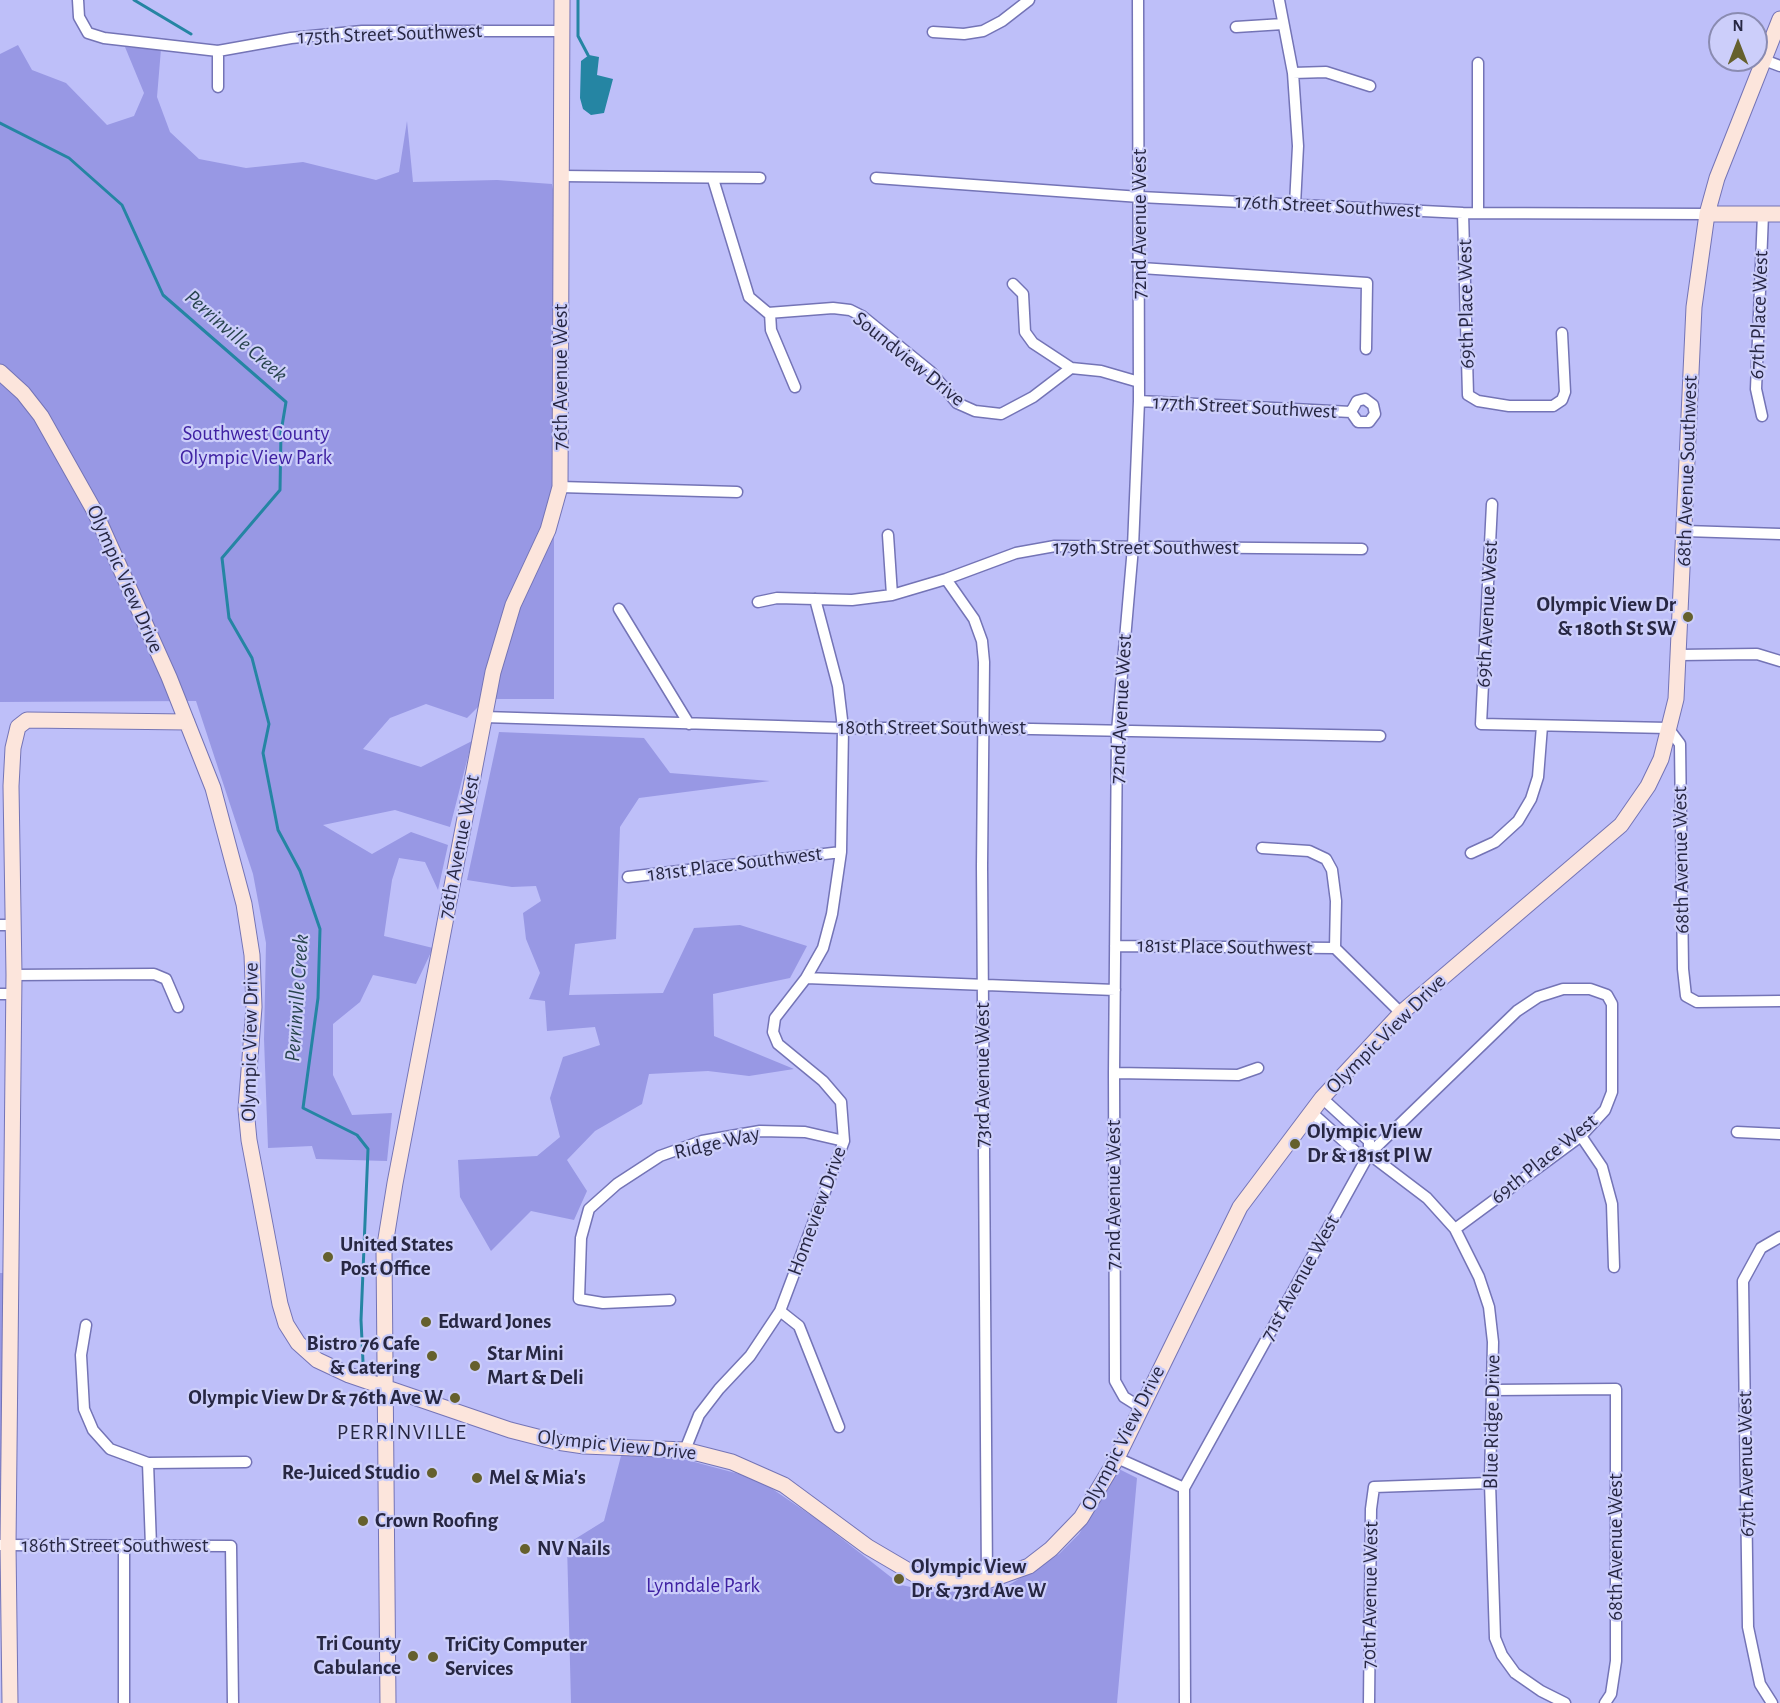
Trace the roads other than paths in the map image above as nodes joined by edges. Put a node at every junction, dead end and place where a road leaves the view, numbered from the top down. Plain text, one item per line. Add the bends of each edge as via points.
1 (78, 0) edge
2 (562, 0) edge
3 (1029, 0) edge
4 (1139, 0) edge
5 (1279, 0) edge
6 (1780, 19) edge
7 (1283, 24) junction
8 (1236, 27) dead end
9 (562, 31) junction
10 (933, 32) dead end
11 (1768, 50) edge
12 (218, 51) junction
13 (1478, 63) dead end
14 (1759, 72) edge
15 (1293, 73) junction
16 (1370, 86) dead end
17 (218, 87) dead end
18 (561, 176) junction
19 (759, 178) dead end
20 (876, 178) dead end
21 (713, 179) junction
22 (1140, 197) junction
23 (1295, 205) junction
24 (1463, 213) junction
25 (1478, 213) junction
26 (1707, 214) junction
27 (1763, 214) junction
28 (1780, 214) edge
29 (1141, 268) junction
30 (1013, 284) dead end
31 (770, 313) junction
32 (1562, 333) dead end
33 (1366, 349) dead end
34 (1071, 368) junction
35 (0, 372) edge
36 (1139, 382) junction
37 (795, 387) dead end
38 (1139, 401) junction
39 (1351, 412) dead end
40 (1762, 416) dead end
41 (560, 487) junction
42 (737, 492) dead end
43 (1492, 504) dead end
44 (1685, 531) junction
45 (1780, 534) edge
46 (888, 535) dead end
47 (1133, 547) junction
48 (1362, 549) dead end
49 (946, 579) junction
50 (892, 595) junction
51 (815, 599) junction
52 (758, 602) dead end
53 (619, 609) dead end
54 (1679, 655) junction
55 (1780, 661) edge
56 (484, 717) junction
57 (188, 722) junction
58 (689, 724) junction
59 (1542, 726) junction
60 (843, 728) junction
61 (982, 728) junction
62 (1668, 728) junction
63 (1117, 731) junction
64 (1380, 736) dead end
65 (5, 786) edge
66 (1262, 848) dead end
67 (841, 852) junction
68 (1471, 853) dead end
69 (628, 877) dead end
70 (7, 925) edge
71 (1115, 946) junction
72 (1335, 948) junction
73 (14, 975) junction
74 (806, 978) junction
75 (982, 986) junction
76 (1115, 990) junction
77 (6, 994) edge
78 (1780, 1001) edge
79 (1612, 1004) joint
80 (178, 1007) dead end
81 (1401, 1013) junction
82 (1258, 1068) dead end
83 (1113, 1073) junction
84 (1322, 1098) junction
85 (1311, 1112) junction
86 (1737, 1132) dead end
87 (1780, 1134) edge
88 (1581, 1136) junction
89 (844, 1141) junction
90 (1369, 1154) junction
91 (1455, 1229) junction
92 (1780, 1237) edge
93 (1614, 1267) dead end
94 (5, 1268) edge
95 (670, 1300) dead end
96 (780, 1311) junction
97 (86, 1325) dead end
98 (384, 1388) junction
99 (1493, 1390) junction
100 (1140, 1407) junction
101 (839, 1427) dead end
102 (685, 1450) junction
103 (1117, 1458) junction
104 (246, 1462) dead end
105 (148, 1463) junction
106 (1490, 1483) junction
107 (1184, 1488) junction
108 (4, 1545) edge
109 (124, 1545) junction
110 (151, 1546) junction
111 (987, 1581) junction
112 (10, 1703) edge
113 (124, 1703) edge
114 (233, 1703) edge
115 (388, 1703) edge
116 (1185, 1703) edge
117 (1369, 1703) edge
118 (1565, 1703) edge
119 (1605, 1703) edge
120 (1772, 1703) edge

1 - 12 street, 175th Street Southwest via 79,17 88,33
2 - 9 main road, 76th Avenue West
3 - 10 street via 982,31
4 - 22 street, 72nd Avenue West
5 - 7 street
6 - 11 main road
7 - 8 street
7 - 15 street
9 - 12 street, 175th Street Southwest via 362,31
9 - 18 main road, 76th Avenue West
12 - 17 street
13 - 25 street, 69th Place West
14 - 26 main road via 1717,178
15 - 16 street via 1326,72
15 - 23 street via 1298,146
18 - 21 street
18 - 41 main road, 76th Avenue West
19 - 21 street
20 - 22 street, 176th Street Southwest
21 - 31 street via 749,297
22 - 23 street, 176th Street Southwest
22 - 29 street, 72nd Avenue West
23 - 24 street, 176th Street Southwest
24 - 25 street, 176th Street Southwest
24 - 32 street, 69th Place West via 1468,395 1478,401 1553,406 1565,392
25 - 26 street, 176th Street Southwest
26 - 27 main road, 176th Street Southwest
26 - 44 main road, 68th Avenue Southwest via 1694,307
27 - 28 main road, 176th Street Southwest
27 - 40 street, 67th Place West via 1756,389
29 - 33 street via 1367,283
29 - 36 street, 72nd Avenue West
30 - 34 street via 1023,294 1025,332 1033,344
31 - 34 street, Soundview Drive via 850,310 931,372 957,403 975,411 1001,414 1033,397
31 - 37 street via 771,330
34 - 36 street via 1101,371
35 - 57 main road, Olympic View Drive via 32,403 82,487
36 - 38 street, 72nd Avenue West
38 - 39 street, 177th Street Southwest
38 - 47 street, 72nd Avenue West
41 - 42 street
41 - 56 main road, 76th Avenue West via 548,530 513,605
43 - 59 street, 69th Avenue West via 1481,724
44 - 45 street
44 - 54 main road, 68th Avenue Southwest
46 - 50 street
47 - 48 street, 179th Street Southwest
47 - 49 street, 179th Street Southwest via 1055,546 1016,553
47 - 63 street, 72nd Avenue West
49 - 50 street, 179th Street Southwest
49 - 61 street, 73rd Avenue West via 974,619 982,641
50 - 51 street, 179th Street Southwest
51 - 52 street, 179th Street Southwest
51 - 60 street, Homeview Drive via 838,686
53 - 58 street
54 - 55 street via 1757,654
54 - 62 main road, 68th Avenue Southwest via 1676,699
56 - 58 street, 180th Street Southwest
56 - 98 main road, 76th Avenue West via 384,1251
57 - 65 main road via 25,722 18,727
57 - 98 main road, Olympic View Drive via 216,798 248,923 254,1007 247,1125 282,1310 293,1336 317,1360
58 - 60 street, 180th Street Southwest
59 - 62 street
59 - 68 street via 1538,777 1531,799 1518,821 1495,842
60 - 61 street, 180th Street Southwest
60 - 67 street, Homeview Drive
61 - 63 street, 180th Street Southwest
61 - 75 street, 73rd Avenue West
62 - 78 street, 68th Avenue West via 1680,744 1686,996 1696,1002
62 - 81 main road, Olympic View Drive via 1661,759 1648,786 1621,825
63 - 64 street, 180th Street Southwest
63 - 71 street, 72nd Avenue West
65 - 70 main road
66 - 72 street via 1309,851 1326,859 1332,870 1336,901
67 - 69 street, 181st Place Southwest
67 - 74 street, Homeview Drive via 823,948
70 - 73 main road
71 - 72 street, 181st Place Southwest
71 - 76 street, 72nd Avenue West
72 - 81 street
73 - 77 main road
73 - 80 street via 154,974 166,979
74 - 75 street
74 - 89 street, Homeview Drive via 775,1018 773,1032 778,1044 823,1081 841,1102
75 - 76 street
75 - 111 street, 73rd Avenue West
76 - 83 street, 72nd Avenue West
77 - 94 main road
79 - 88 street, 69th Place West via 1612,1092 1605,1110
79 - 90 street, 71st Avenue West via 1607,994 1590,989 1563,989 1538,997 1517,1011
81 - 84 main road, Olympic View Drive
82 - 83 street via 1238,1075
83 - 100 street, 72nd Avenue West via 1115,1381 1124,1397
84 - 85 main road, Olympic View Drive
84 - 90 street, Blue Ridge Drive via 1369,1142
85 - 90 street, Blue Ridge Drive via 1357,1153
85 - 100 main road, Olympic View Drive via 1240,1208
86 - 87 street
88 - 91 street, 69th Place West
88 - 93 street via 1602,1167 1612,1204
89 - 95 street, Ridge Way via 805,1132 760,1131 702,1142 660,1156 617,1184 589,1209 581,1238 579,1299 603,1303
89 - 96 street, Homeview Drive
90 - 91 street, Blue Ridge Drive via 1427,1198
90 - 107 street, 71st Avenue West
91 - 99 street, Blue Ridge Drive via 1489,1307
92 - 120 street, 67th Avenue West via 1761,1248 1743,1281 1748,1627 1760,1684
94 - 108 main road
96 - 101 street via 798,1326
96 - 102 street, Homeview Drive via 750,1356 699,1415
97 - 105 street via 81,1355 84,1409 93,1430 110,1449
98 - 102 main road, Olympic View Drive via 557,1442
98 - 115 main road, 76th Avenue West
99 - 106 street, Blue Ridge Drive
99 - 119 street, 68th Avenue West via 1616,1389 1616,1662 1611,1694
100 - 103 main road, Olympic View Drive
102 - 111 main road, Olympic View Drive via 732,1462 784,1485 868,1547 914,1574 948,1583
103 - 107 street
103 - 111 main road, Olympic View Drive via 1082,1518 1051,1549 1029,1566
104 - 105 street
105 - 110 street
106 - 117 street, 70th Avenue West via 1374,1487
106 - 118 street, Blue Ridge Drive via 1495,1638 1515,1673
107 - 116 street, 71st Avenue West
108 - 109 street, 186th Street Southwest
108 - 112 main road
109 - 110 street, 186th Street Southwest
109 - 113 street
110 - 114 street, 186th Street Southwest via 231,1546

